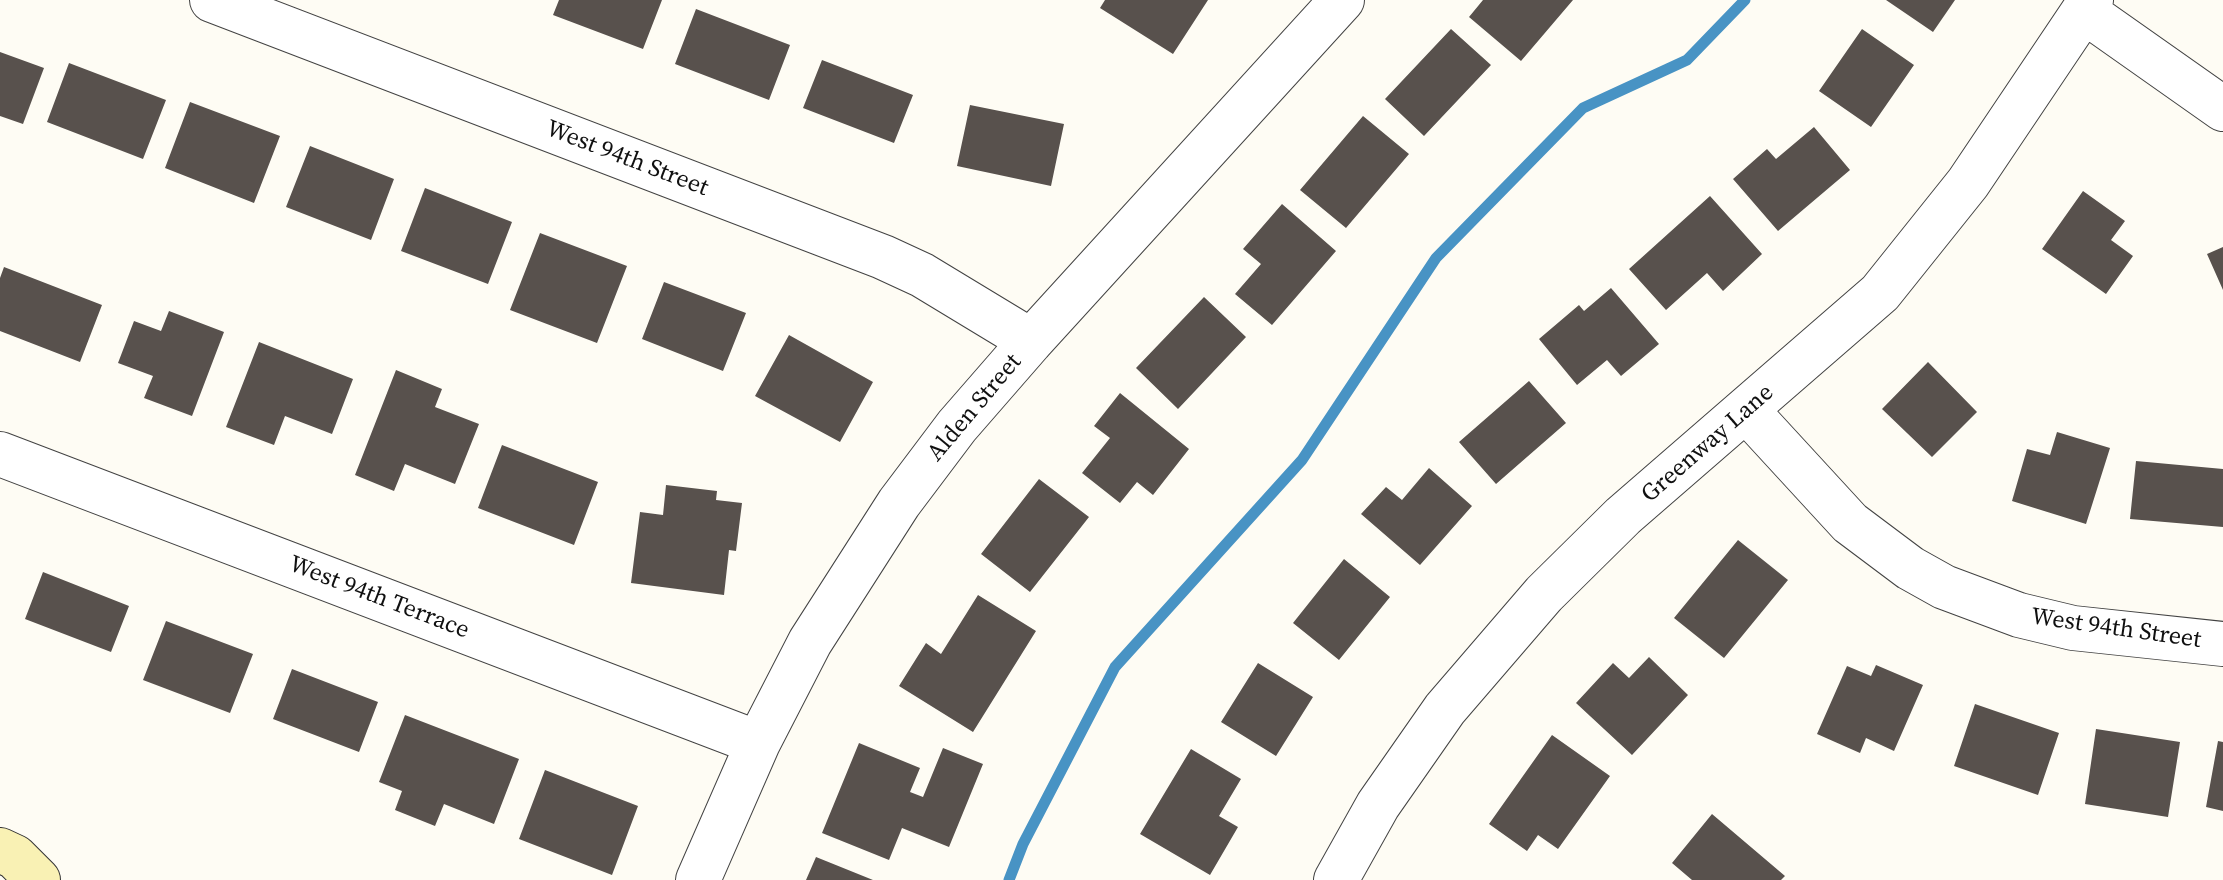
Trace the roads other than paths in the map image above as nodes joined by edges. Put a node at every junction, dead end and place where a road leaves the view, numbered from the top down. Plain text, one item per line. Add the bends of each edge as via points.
1 (212, 0) edge
2 (1342, 0) edge
3 (2088, 6) edge
4 (2223, 109) edge
5 (1031, 341) junction
6 (1747, 411) junction
7 (0, 454) edge
8 (2223, 644) edge
9 (758, 743) junction
10 (0, 850) edge
11 (38, 880) edge
12 (698, 880) edge
13 (1336, 880) edge

1 - 5 street, West 94th Street via 883,257
2 - 5 street, Alden Street
3 - 4 street, Greenway Lane
3 - 6 street, Greenway Lane via 1968,183 1880,293
5 - 9 street, Alden Street via 899,503 810,642
6 - 8 street, West 94th Street via 1850,523 1944,587 2073,628
6 - 13 street, Greenway Lane via 1623,516 1544,594 1445,709 1378,805
7 - 9 street, West 94th Terrace
9 - 12 street, Alden Street
10 - 11 main road

